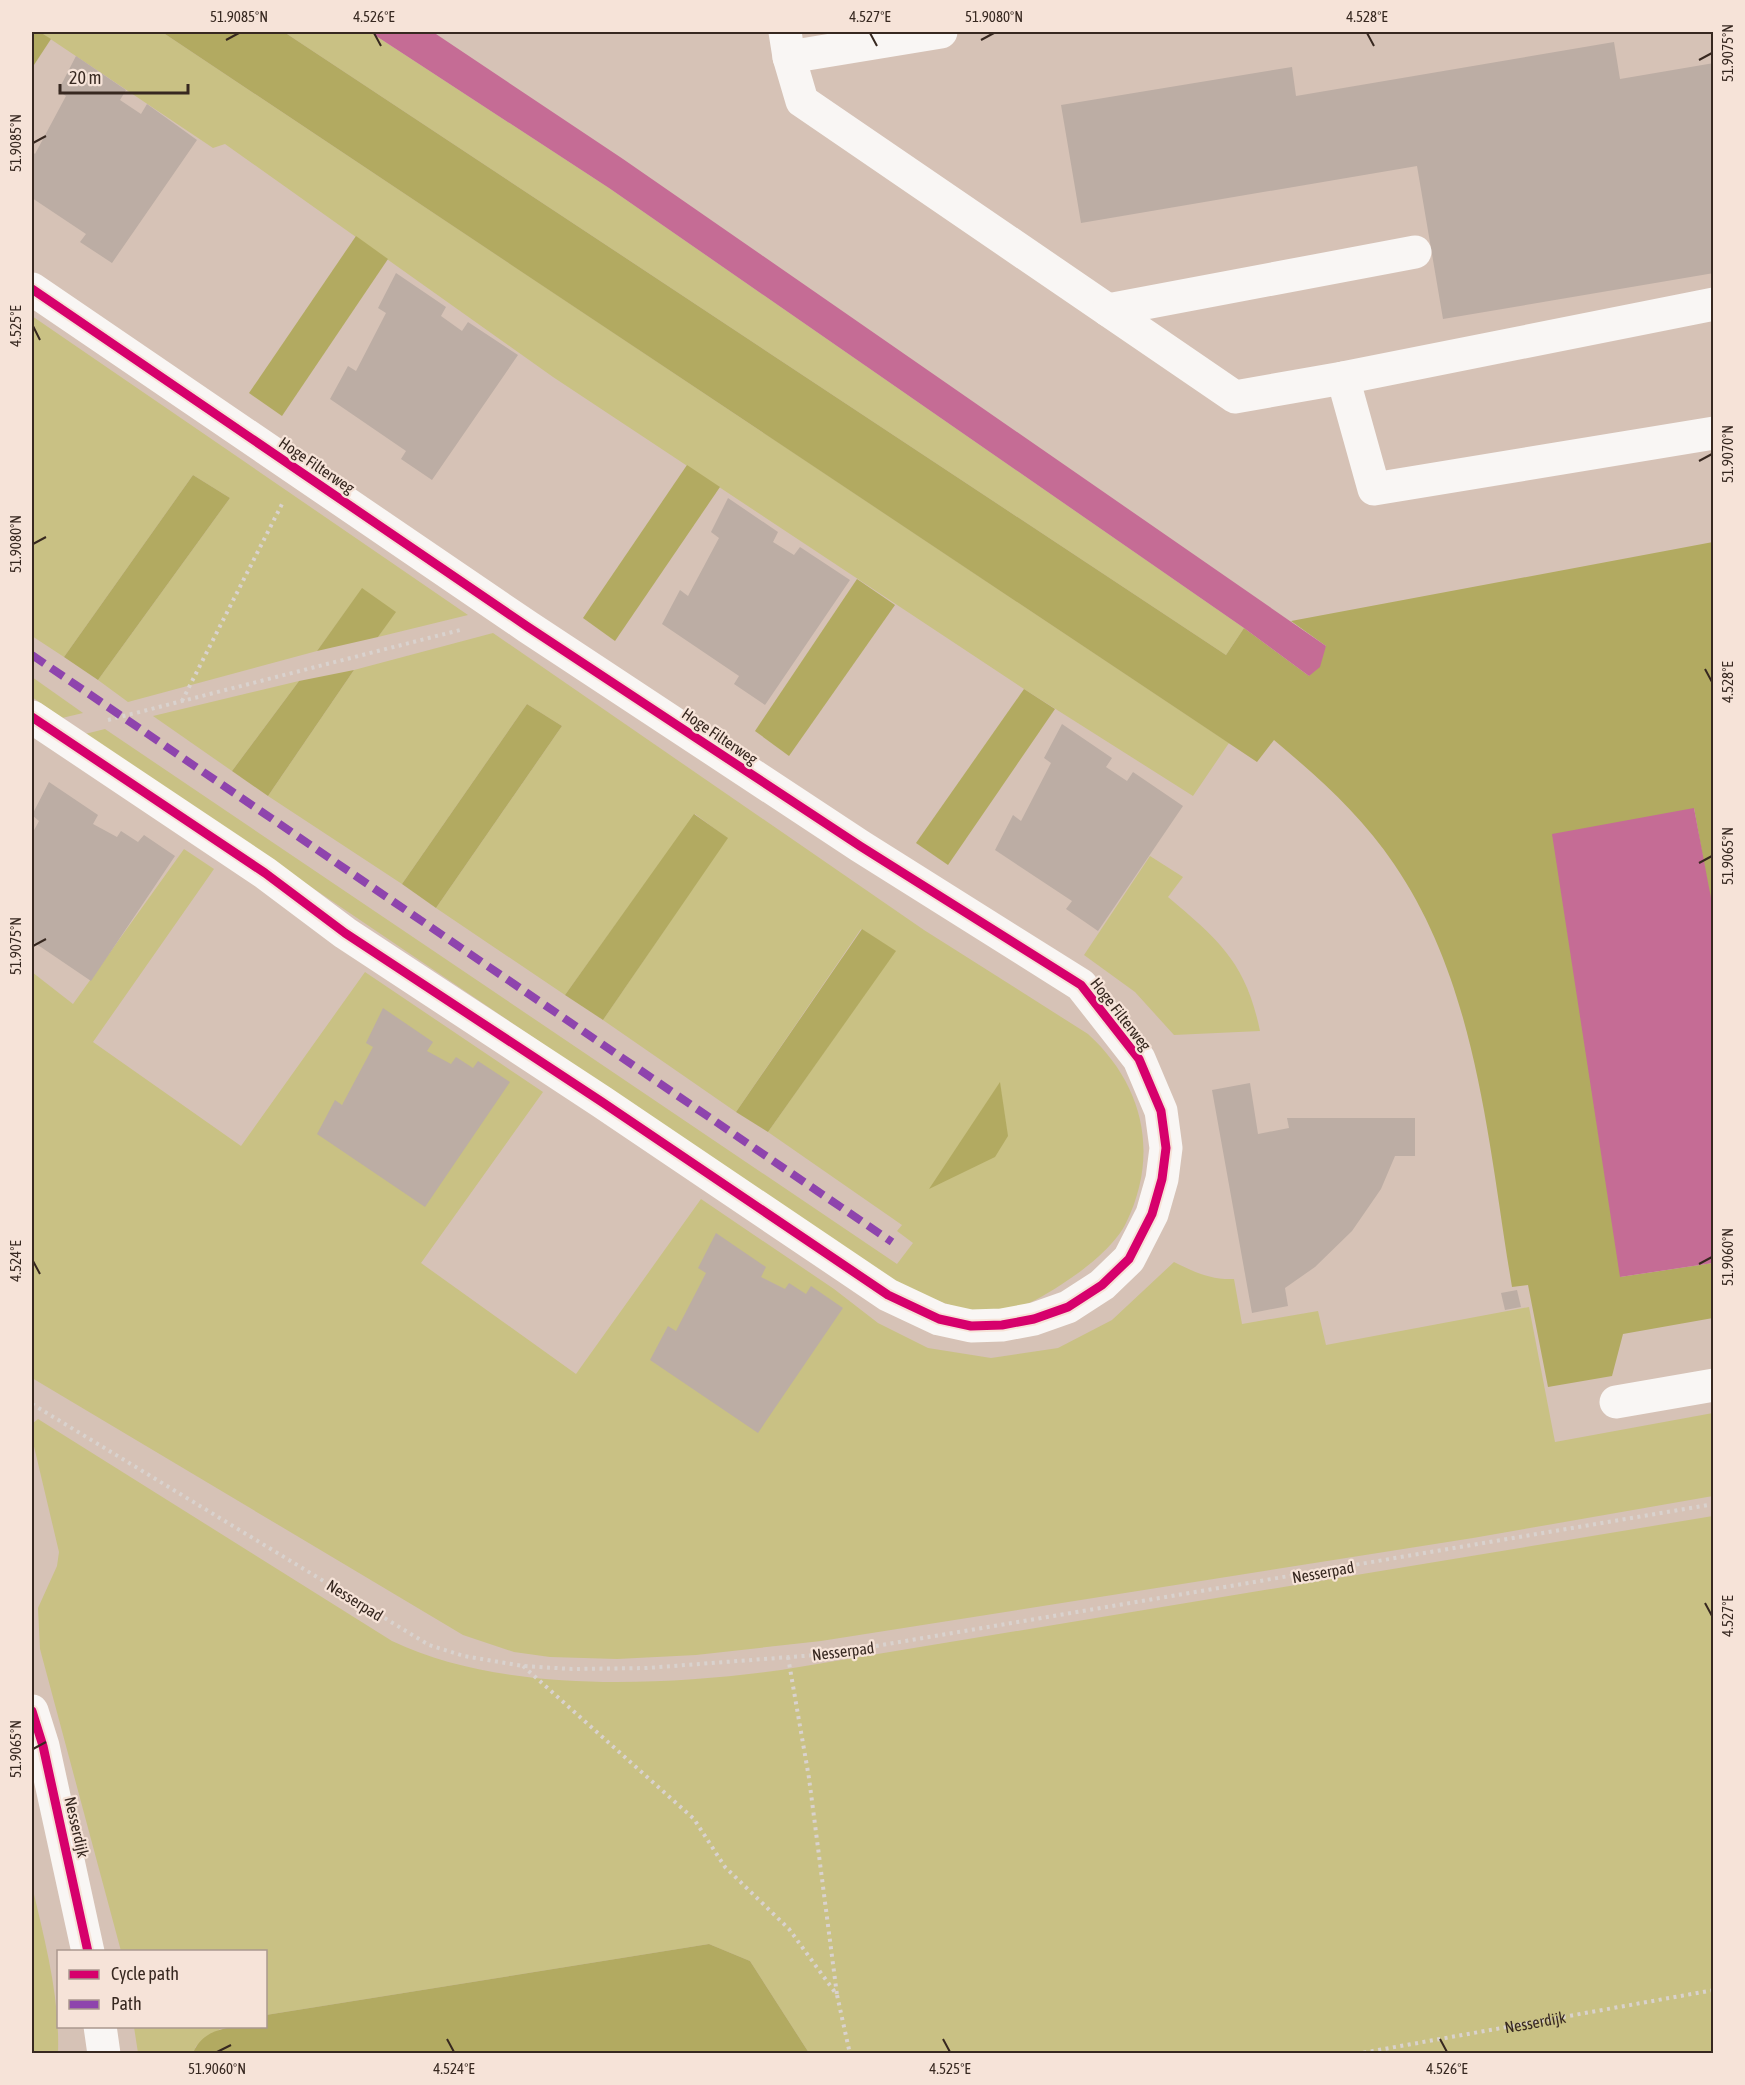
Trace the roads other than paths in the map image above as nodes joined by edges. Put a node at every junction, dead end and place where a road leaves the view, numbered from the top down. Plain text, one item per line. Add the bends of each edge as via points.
1 (941, 32) edge
2 (787, 44) edge
3 (1415, 252) dead end
4 (32, 289) edge
5 (1713, 304) edge
6 (1107, 310) junction
7 (1343, 378) junction
8 (1713, 433) edge
9 (44, 725) edge
10 (1713, 1385) edge
11 (1616, 1402) dead end
12 (32, 1711) edge
13 (88, 1950) edge
14 (100, 2028) edge
15 (104, 2054) edge

1 - 2 street
2 - 6 street via 802,101
3 - 6 street
4 - 9 street, Hoge Filterweg via 514,617 860,846 1081,985 1139,1059 1161,1111 1166,1148 1152,1214 1129,1259 1102,1285 1068,1307 1002,1325 970,1326 939,1319 888,1295 345,933 265,873
5 - 7 street
6 - 7 street via 1235,397
7 - 8 street via 1374,489
10 - 11 street
12 - 13 street, Nesserdijk via 44,1746
14 - 15 street

